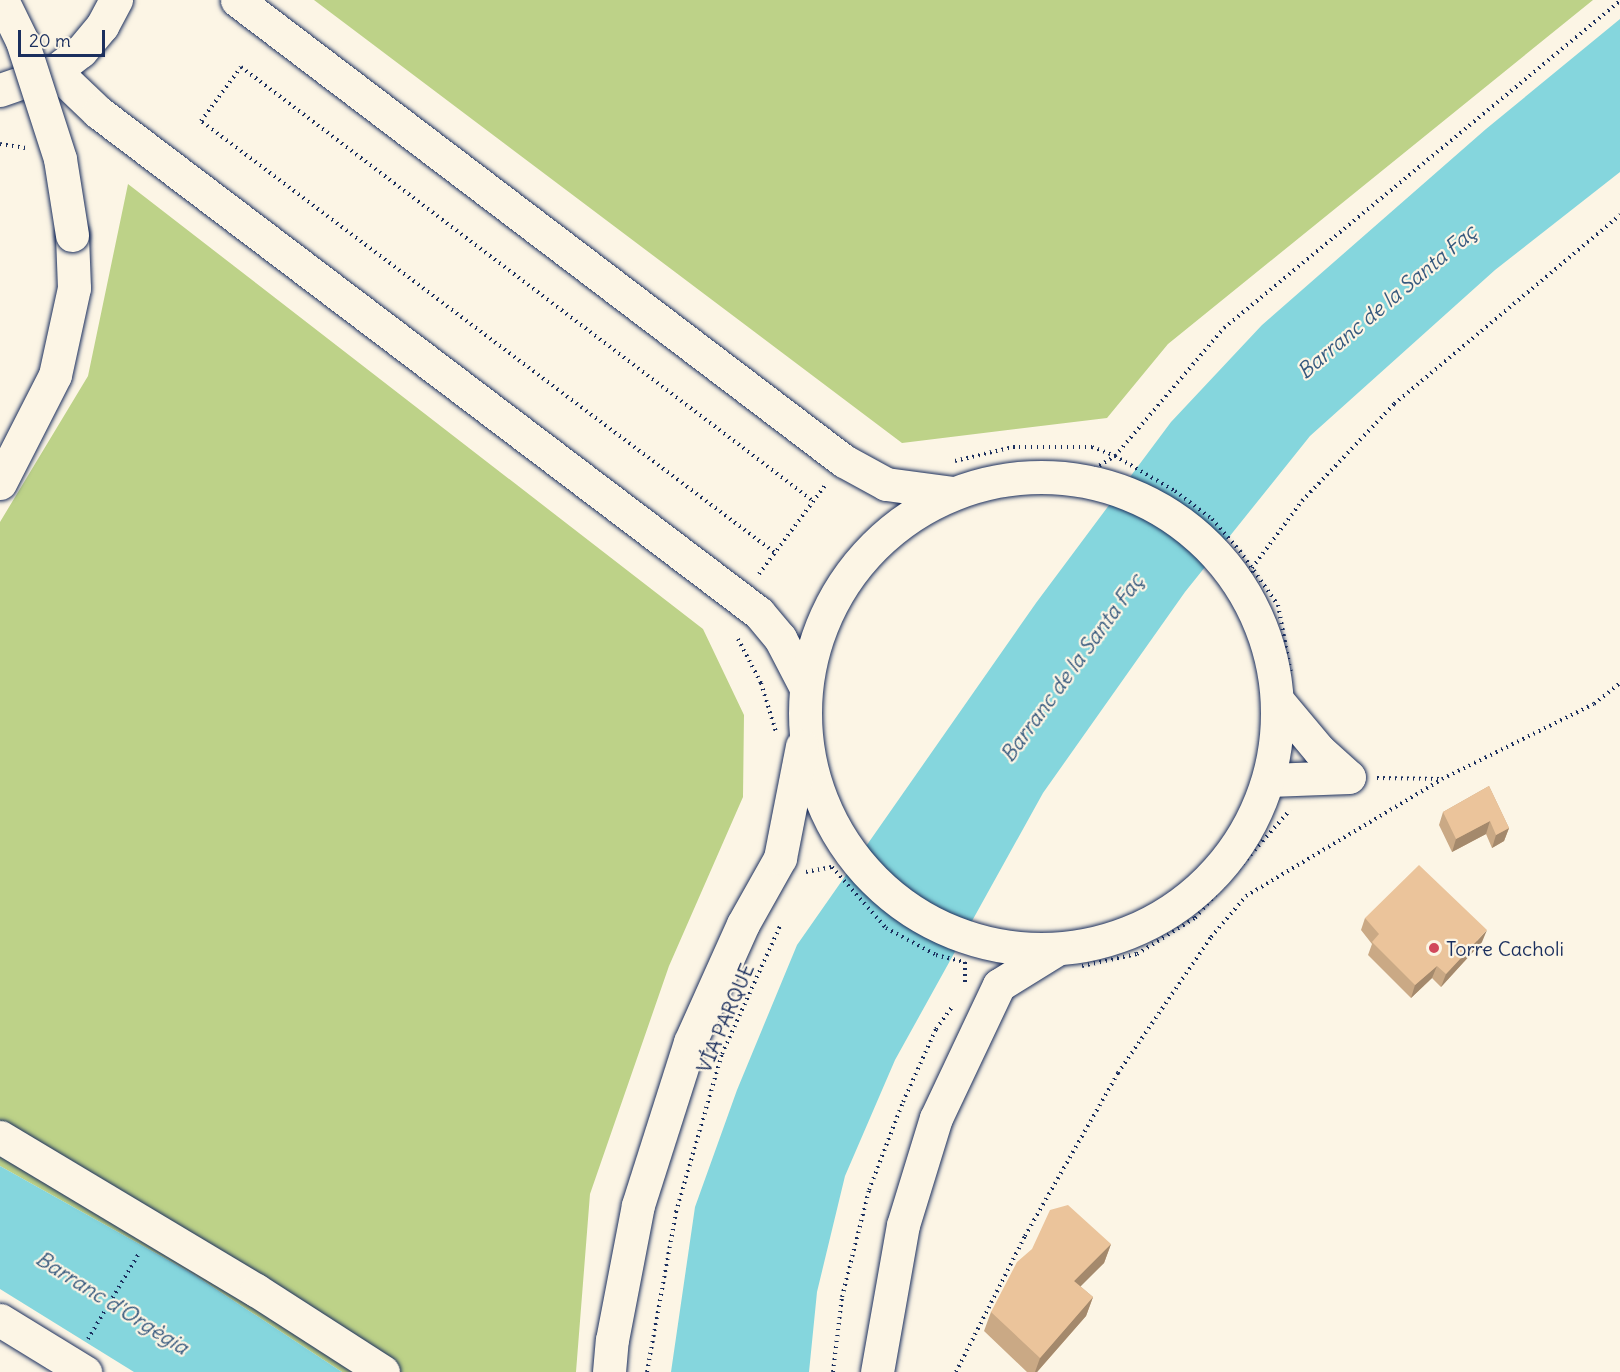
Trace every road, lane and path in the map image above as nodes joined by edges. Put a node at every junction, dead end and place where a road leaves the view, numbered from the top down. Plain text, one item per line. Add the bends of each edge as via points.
1 (2, 0) edge
2 (116, 0) edge
3 (237, 0) edge
4 (1620, 1) edge
5 (55, 71) junction
6 (3, 94) edge
7 (0, 144) edge
8 (30, 149) dead end
9 (1620, 215) edge
10 (1092, 447) dead end
11 (1108, 471) junction
12 (0, 483) edge
13 (953, 493) junction
14 (813, 501) dead end
15 (774, 552) dead end
16 (1243, 571) junction
17 (736, 637) dead end
18 (1620, 683) edge
19 (805, 686) junction
20 (1286, 693) junction
21 (791, 736) junction
22 (1349, 777) junction
23 (1303, 779) junction
24 (1442, 779) junction
25 (1269, 780) junction
26 (837, 854) junction
27 (795, 870) junction
28 (783, 920) dead end
29 (1068, 958) junction
30 (965, 962) dead end
31 (0, 1137) edge
32 (154, 1229) junction
33 (0, 1320) edge
34 (79, 1368) edge
35 (384, 1372) edge
36 (609, 1372) edge
37 (647, 1372) edge
38 (877, 1372) edge
39 (956, 1372) edge

1 - 12 main road, bridge via 22,41 60,159 72,235 74,288 55,375
2 - 5 main road via 95,34
3 - 13 main road via 844,460 886,484
4 - 11 path via 1224,328
5 - 6 main road
5 - 19 main road via 98,112 759,613 780,638
7 - 8 path
9 - 16 path via 1394,404 1302,501
10 - 11 path
11 - 13 main road via 1012,478
11 - 16 main road
11 - 16 path via 1212,519
13 - 19 main road via 900,523 855,566 816,636
14 - 15 path via 241,67 201,121
16 - 20 main road
16 - 20 path via 1278,605
17 - 21 path
18 - 24 path via 1594,704
19 - 21 main road
20 - 22 main road via 1319,750
20 - 25 main road
21 - 26 main road via 819,797
21 - 27 main road
22 - 23 main road
22 - 24 path
23 - 25 main road
23 - 29 path via 1301,799 1195,918 1137,954
24 - 39 path via 1246,896 1211,937 1118,1073 1025,1236
25 - 29 main road via 1253,820 1234,852 1207,882 1179,905 1139,928
26 - 27 path
26 - 29 main road via 899,903 939,926 975,940
26 - 30 path via 886,927 936,955
27 - 36 main road via 743,924 690,1042 638,1204
28 - 37 path, VÍA PARQUE via 722,1054 675,1212
29 - 38 main road via 999,985 936,1118 903,1225
31 - 32 main road
32 - 34 path
32 - 35 main road
33 - 34 main road

